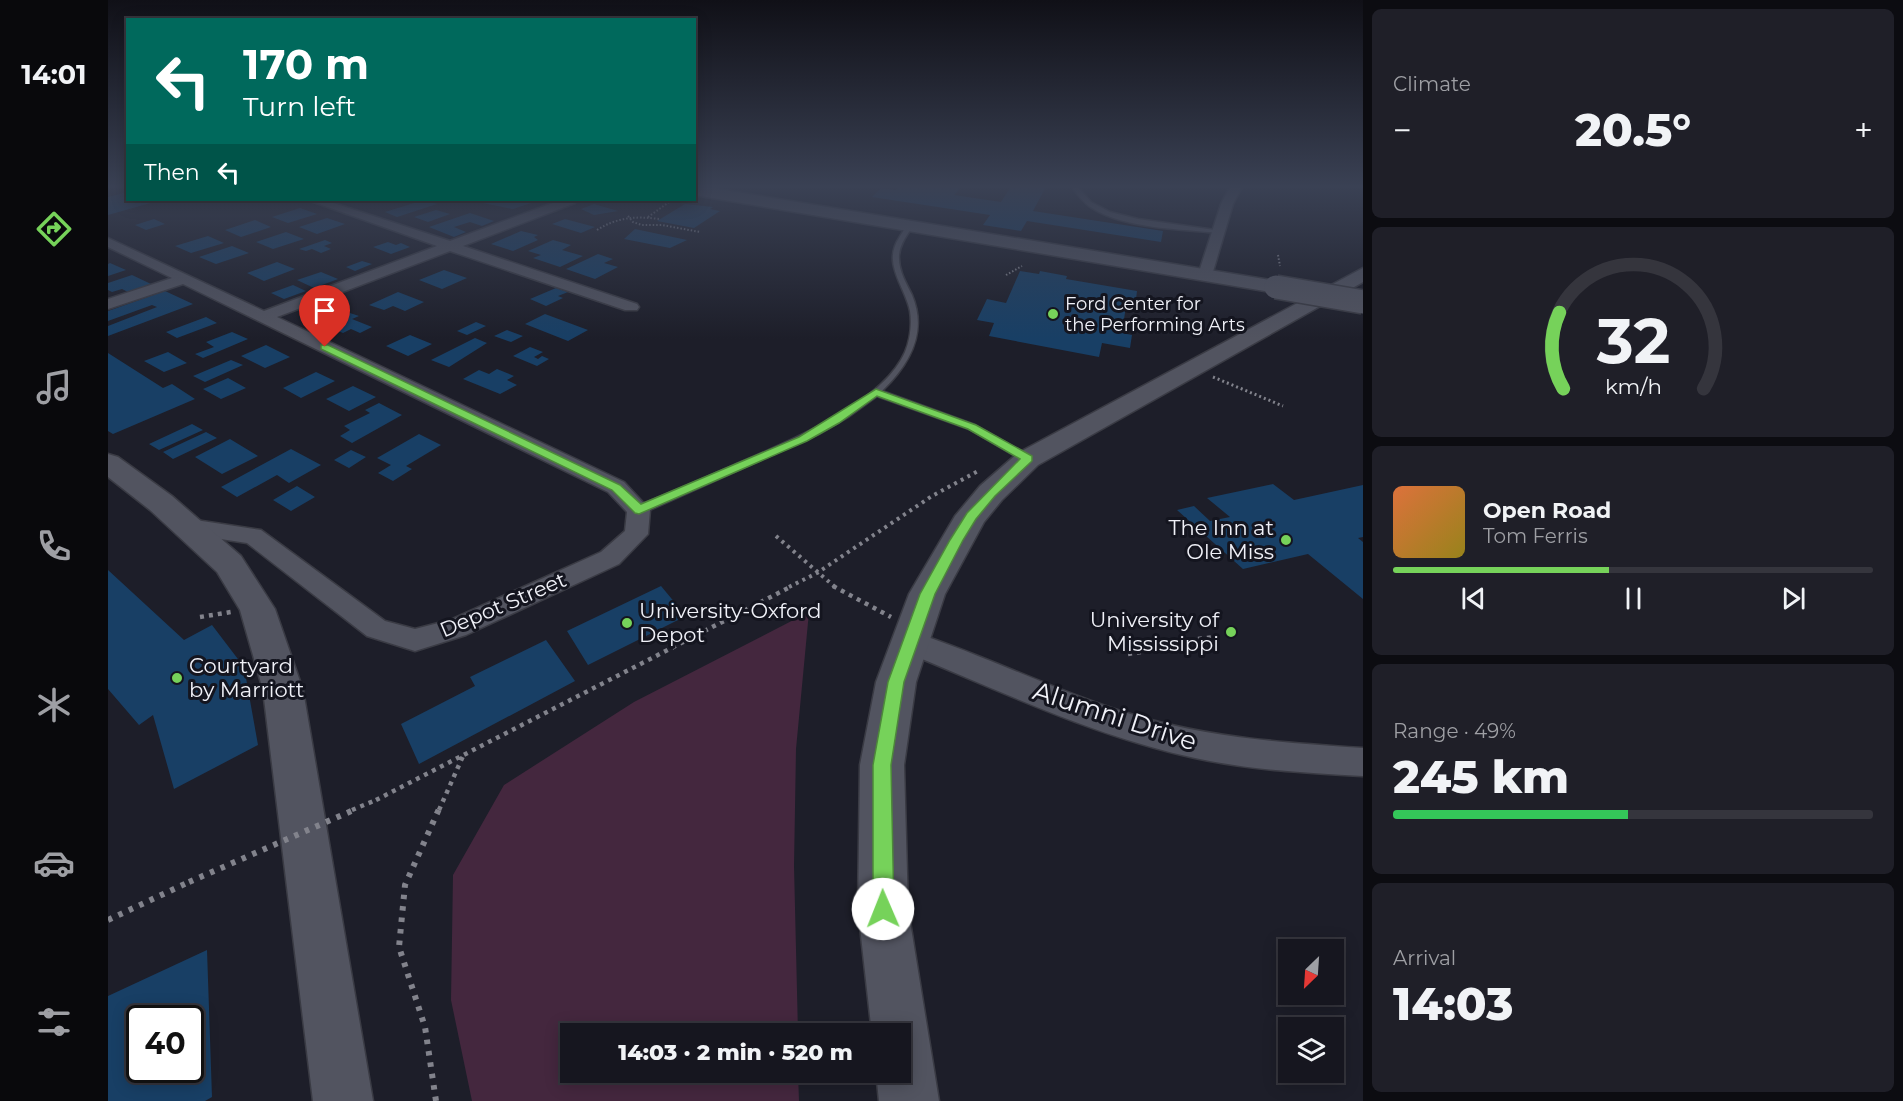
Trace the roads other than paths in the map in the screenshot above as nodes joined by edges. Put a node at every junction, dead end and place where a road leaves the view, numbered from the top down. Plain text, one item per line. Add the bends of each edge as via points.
1 (422, 236) edge
2 (475, 236) edge
3 (902, 236) edge
4 (972, 236) edge
5 (1217, 236) edge
6 (108, 242) edge
7 (450, 246) junction
8 (1363, 274) edge
9 (1205, 275) junction
10 (184, 279) junction
11 (1363, 302) edge
12 (108, 304) edge
13 (631, 307) dead end
14 (263, 317) junction
15 (876, 392) junction
16 (108, 463) edge
17 (1009, 466) junction
18 (639, 510) junction
19 (189, 527) junction
20 (905, 632) junction
21 (1363, 762) edge
22 (343, 1101) edge
23 (909, 1101) edge

1 - 7 street
2 - 7 street
3 - 15 lane via 894,258 913,308 915,328 900,366
4 - 9 street
5 - 9 street
6 - 10 street
7 - 13 street
7 - 14 street
8 - 17 street
9 - 11 street, bridge
10 - 12 street
10 - 14 street
14 - 18 street via 616,487
15 - 17 lane via 972,427
15 - 18 lane via 803,439
16 - 19 street
17 - 20 street via 971,516
18 - 19 street, Depot Street via 636,534 610,558 457,628 415,640 376,629 253,536
19 - 22 street via 229,564 257,609 283,690
20 - 21 street, Alumni Drive via 1079,711 1173,740 1280,758
20 - 23 street via 882,765 883,909

